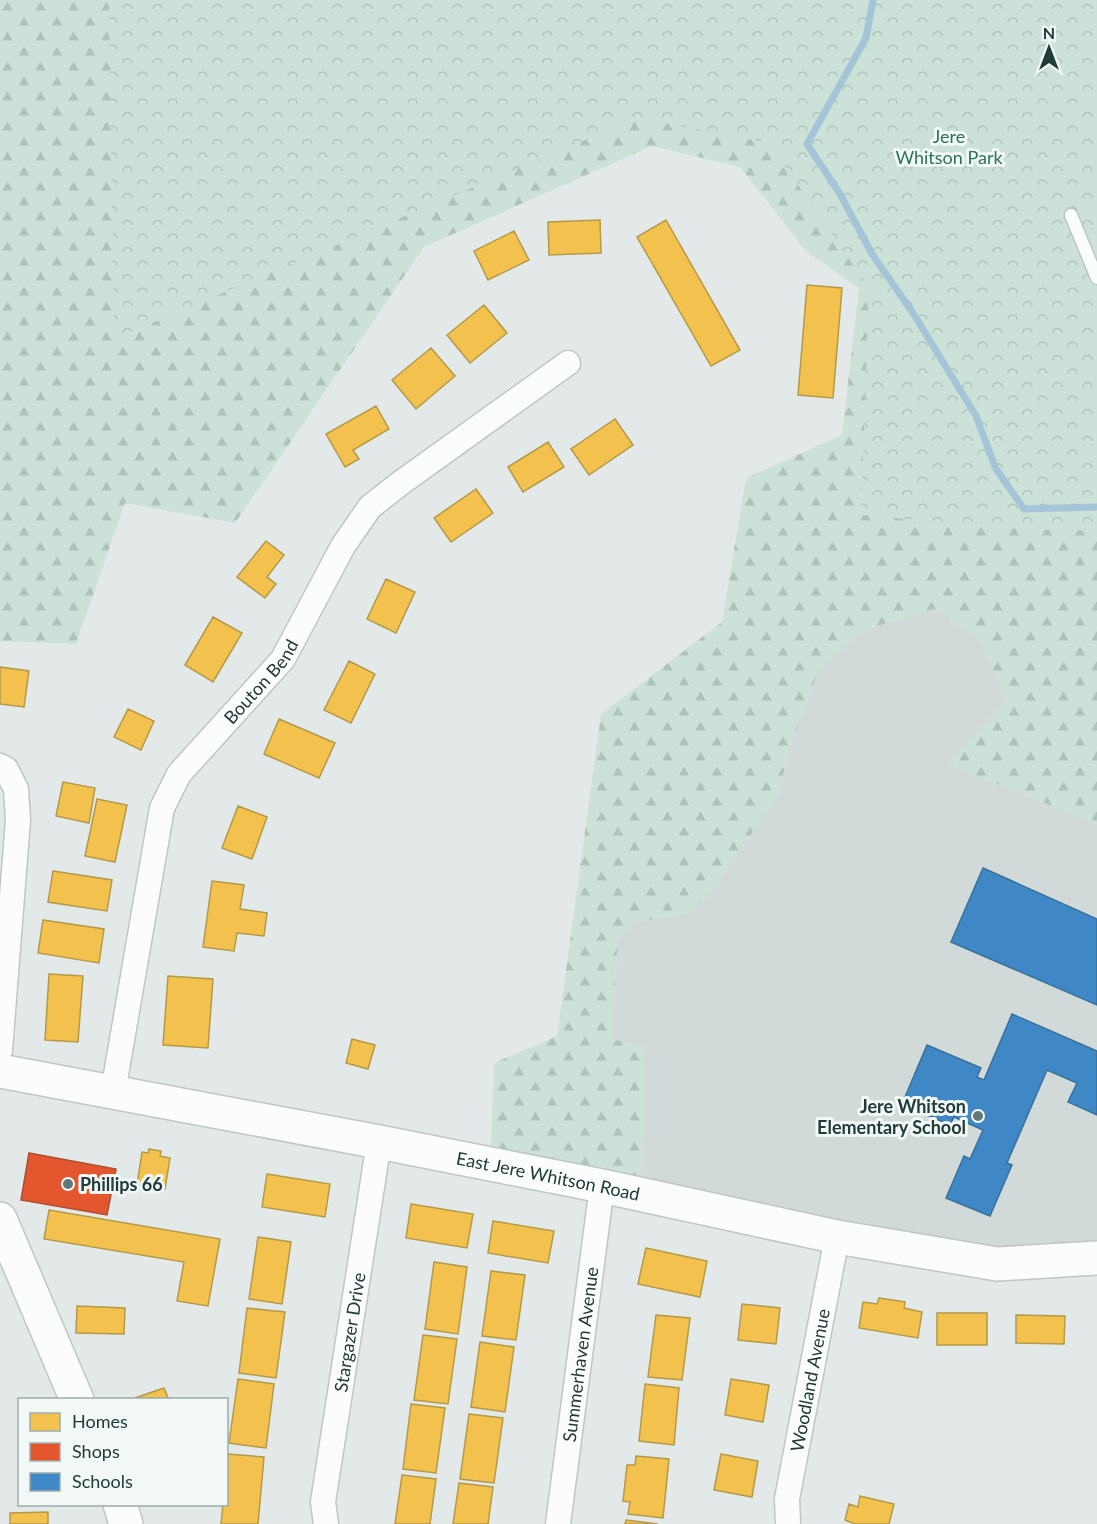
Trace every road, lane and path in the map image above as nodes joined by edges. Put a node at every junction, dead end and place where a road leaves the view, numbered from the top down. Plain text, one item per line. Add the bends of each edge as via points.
1 (1071, 215) dead end
2 (1097, 278) edge
3 (568, 363) dead end
4 (0, 766) edge
5 (0, 1050) edge
6 (0, 1071) edge
7 (113, 1092) junction
8 (379, 1142) junction
9 (603, 1186) junction
10 (0, 1219) edge
11 (837, 1237) junction
12 (1097, 1258) edge
13 (76, 1398) edge
14 (121, 1506) edge
15 (126, 1524) edge
16 (326, 1524) edge
17 (558, 1524) edge
18 (788, 1524) edge

1 - 2 lane
3 - 7 street, Bouton Bend via 370,507 342,546 283,659 179,774 162,808
4 - 5 street via 6,769 16,789 18,820
6 - 7 street, East Jere Whitson Road
7 - 8 street, East Jere Whitson Road
8 - 9 street, East Jere Whitson Road
8 - 16 street, Stargazer Drive via 323,1502
9 - 11 street, East Jere Whitson Road
9 - 17 street, Summerhaven Avenue
10 - 13 street
11 - 12 street, East Jere Whitson Road via 997,1264
11 - 18 street, Woodland Avenue via 787,1500
14 - 15 street

